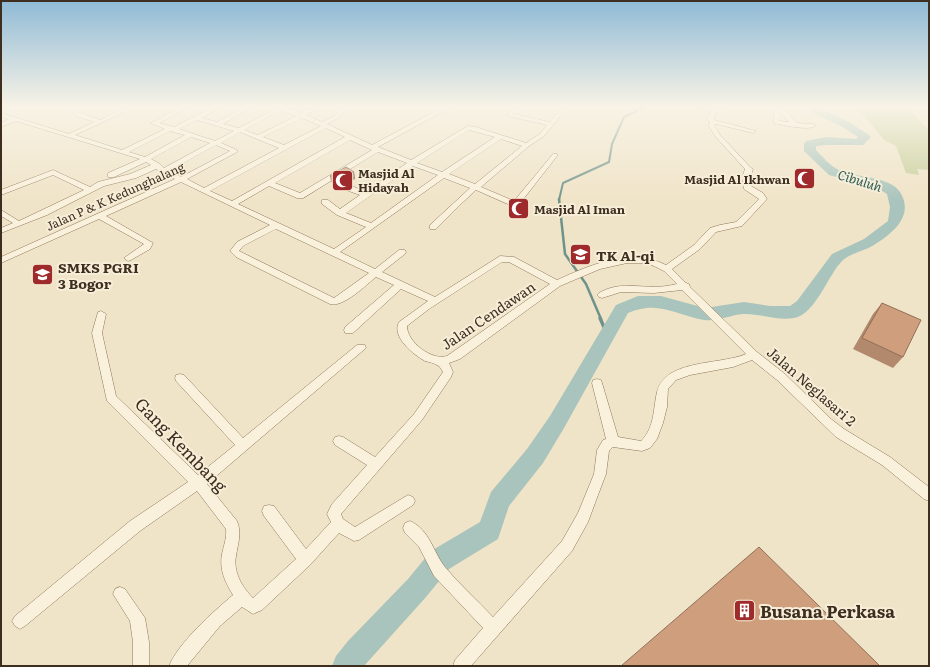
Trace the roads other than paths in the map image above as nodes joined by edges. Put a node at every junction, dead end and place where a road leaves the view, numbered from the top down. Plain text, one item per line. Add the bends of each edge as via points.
1 (76, 138) edge
2 (152, 138) edge
3 (184, 138) edge
4 (200, 138) edge
5 (225, 138) edge
6 (262, 138) edge
7 (302, 138) edge
8 (348, 138) edge
9 (353, 138) edge
10 (393, 138) edge
11 (452, 138) edge
12 (498, 138) edge
13 (503, 138) edge
14 (539, 138) edge
15 (720, 138) edge
16 (216, 143) junction
17 (527, 146) junction
18 (285, 148) junction
19 (376, 148) junction
20 (123, 152) junction
21 (555, 154) dead end
22 (146, 159) junction
23 (412, 163) junction
24 (158, 165) junction
25 (164, 171) junction
26 (111, 175) dead end
27 (443, 175) junction
28 (182, 179) junction
29 (269, 183) junction
30 (477, 187) junction
31 (349, 188) dead end
32 (89, 189) junction
33 (204, 191) junction
34 (1, 193) edge
35 (366, 195) junction
36 (326, 202) dead end
37 (233, 204) junction
38 (1, 212) edge
39 (340, 212) junction
40 (100, 216) junction
41 (19, 224) junction
42 (275, 226) junction
43 (371, 226) junction
44 (433, 227) dead end
45 (1, 231) edge
46 (402, 252) dead end
47 (334, 253) junction
48 (128, 258) dead end
49 (1, 260) edge
50 (667, 269) junction
51 (375, 272) junction
52 (558, 284) junction
53 (400, 285) junction
54 (686, 286) junction
55 (602, 296) dead end
56 (435, 301) junction
57 (706, 308) joint
58 (101, 314) dead end
59 (349, 330) dead end
60 (361, 348) dead end
61 (753, 354) junction
62 (440, 361) junction
63 (180, 378) dead end
64 (597, 383) dead end
65 (339, 441) dead end
66 (612, 442) junction
67 (243, 446) junction
68 (376, 464) junction
69 (198, 483) junction
70 (929, 495) edge
71 (408, 501) dead end
72 (269, 511) dead end
73 (338, 524) junction
74 (410, 528) dead end
75 (306, 560) junction
76 (120, 594) dead end
77 (242, 597) junction
78 (20, 621) dead end
79 (493, 628) junction
80 (141, 666) edge
81 (177, 666) edge
82 (461, 666) edge

1 - 20 street
2 - 20 street
3 - 22 street
4 - 16 street, Jalan P & K Kedunghalang
5 - 16 street
6 - 18 street
7 - 18 street
8 - 29 street
9 - 19 street
10 - 19 street
11 - 23 street
12 - 27 street
13 - 17 street
14 - 17 street
15 - 50 street via 749,169 747,187 763,199 739,224 713,230 697,247
16 - 25 street
16 - 28 street, Jalan P & K Kedunghalang via 235,151
17 - 30 street
18 - 33 street
19 - 23 street
19 - 29 street via 300,196
20 - 22 street
21 - 30 street via 515,204
22 - 24 street
22 - 26 street
23 - 27 street
23 - 35 street
24 - 25 street
24 - 32 street via 133,176
25 - 28 street
27 - 30 street
27 - 43 street
28 - 33 street
28 - 40 street, Jalan P & K Kedunghalang
29 - 37 street
30 - 44 street
31 - 35 street
32 - 34 street via 53,172
32 - 41 street
33 - 37 street
35 - 39 street
36 - 39 street
37 - 42 street
38 - 41 street
39 - 43 street
40 - 48 street via 149,243 147,247
40 - 49 street, Jalan P & K Kedunghalang
41 - 45 street
42 - 47 street
42 - 51 street via 240,244 234,251 333,302 340,300
43 - 47 street
46 - 51 street
47 - 51 street
50 - 52 street, Jalan Cendawan via 654,262 613,262
50 - 54 street, Jalan Cendawan
51 - 53 street
52 - 56 street via 506,258 500,259
52 - 62 street, Jalan Cendawan via 456,356
53 - 56 street
53 - 59 street
54 - 55 street via 654,290 616,289
54 - 57 street, Jalan Cendawan
56 - 62 street, Jalan Cendawan via 402,325 401,330 404,337 418,351
57 - 61 street, Jalan Neglasari 2
58 - 69 street, Gang Kembang via 97,333 111,398
60 - 67 street
61 - 66 street via 732,364 686,372 674,377 662,389 659,416 649,444 642,446
61 - 70 street, Jalan Neglasari 2 via 786,381 826,422 886,461
62 - 68 street via 448,372 446,377 418,417
63 - 67 street
64 - 66 street
65 - 68 street
66 - 79 street via 603,450 600,474 583,517 567,546
67 - 69 street
68 - 73 street via 337,508 334,514
69 - 77 street, Gang Kembang via 232,526 234,532 227,565
69 - 78 street via 135,526
71 - 73 street via 359,534 354,534
72 - 75 street
73 - 75 street
74 - 79 street via 424,542 439,571
75 - 77 street via 253,607
76 - 80 street via 137,618
77 - 81 street via 215,621
79 - 82 street

